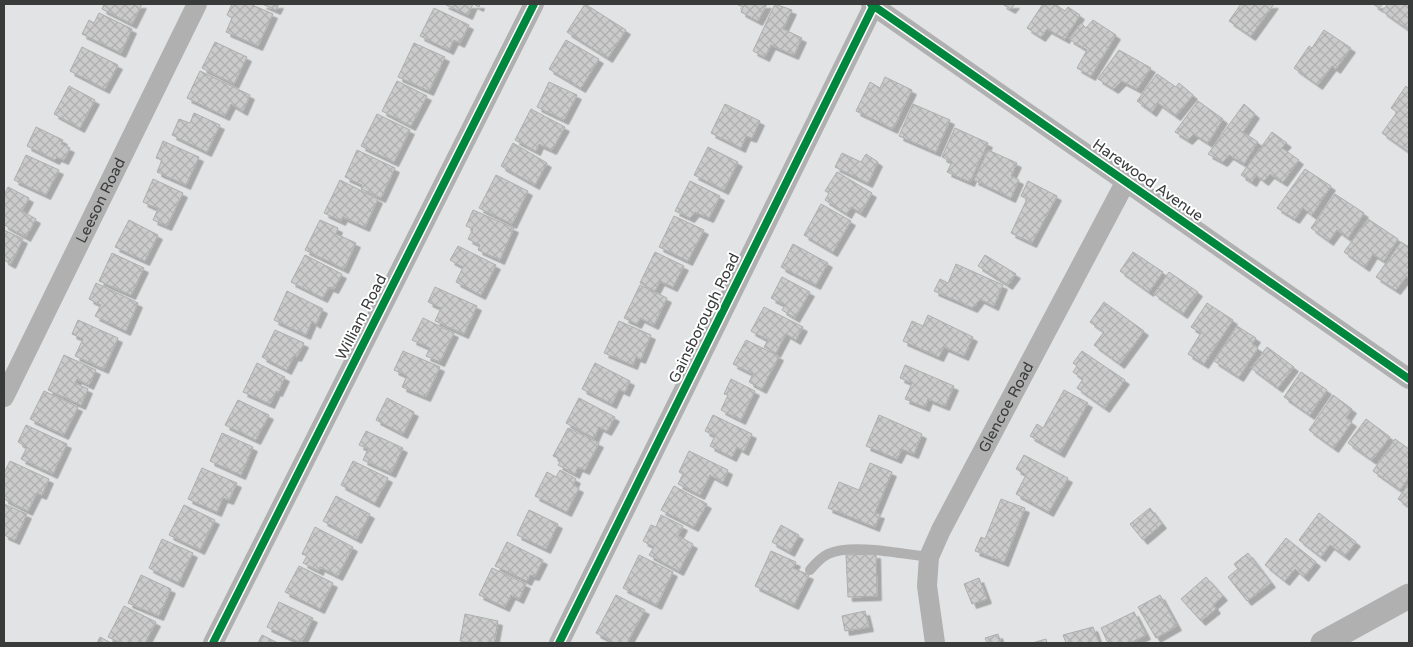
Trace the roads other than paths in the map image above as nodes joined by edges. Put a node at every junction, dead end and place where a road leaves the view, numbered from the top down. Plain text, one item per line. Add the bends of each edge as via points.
1 (197, 4) edge
2 (534, 4) edge
3 (872, 4) edge
4 (1126, 181) junction
5 (1409, 379) edge
6 (4, 397) edge
7 (930, 557) junction
8 (810, 570) dead end
9 (1409, 596) edge
10 (213, 643) edge
11 (559, 643) edge
12 (935, 643) edge
13 (1323, 643) edge

1 - 6 street, Leeson Road
2 - 10 street, William Road
3 - 4 street, Harewood Avenue
3 - 11 street, Gainsborough Road
4 - 5 street, Harewood Avenue
4 - 7 street, Glencoe Road via 941,530
7 - 8 lane via 840,550 828,554
7 - 12 street, Glencoe Road via 927,586
9 - 13 street

